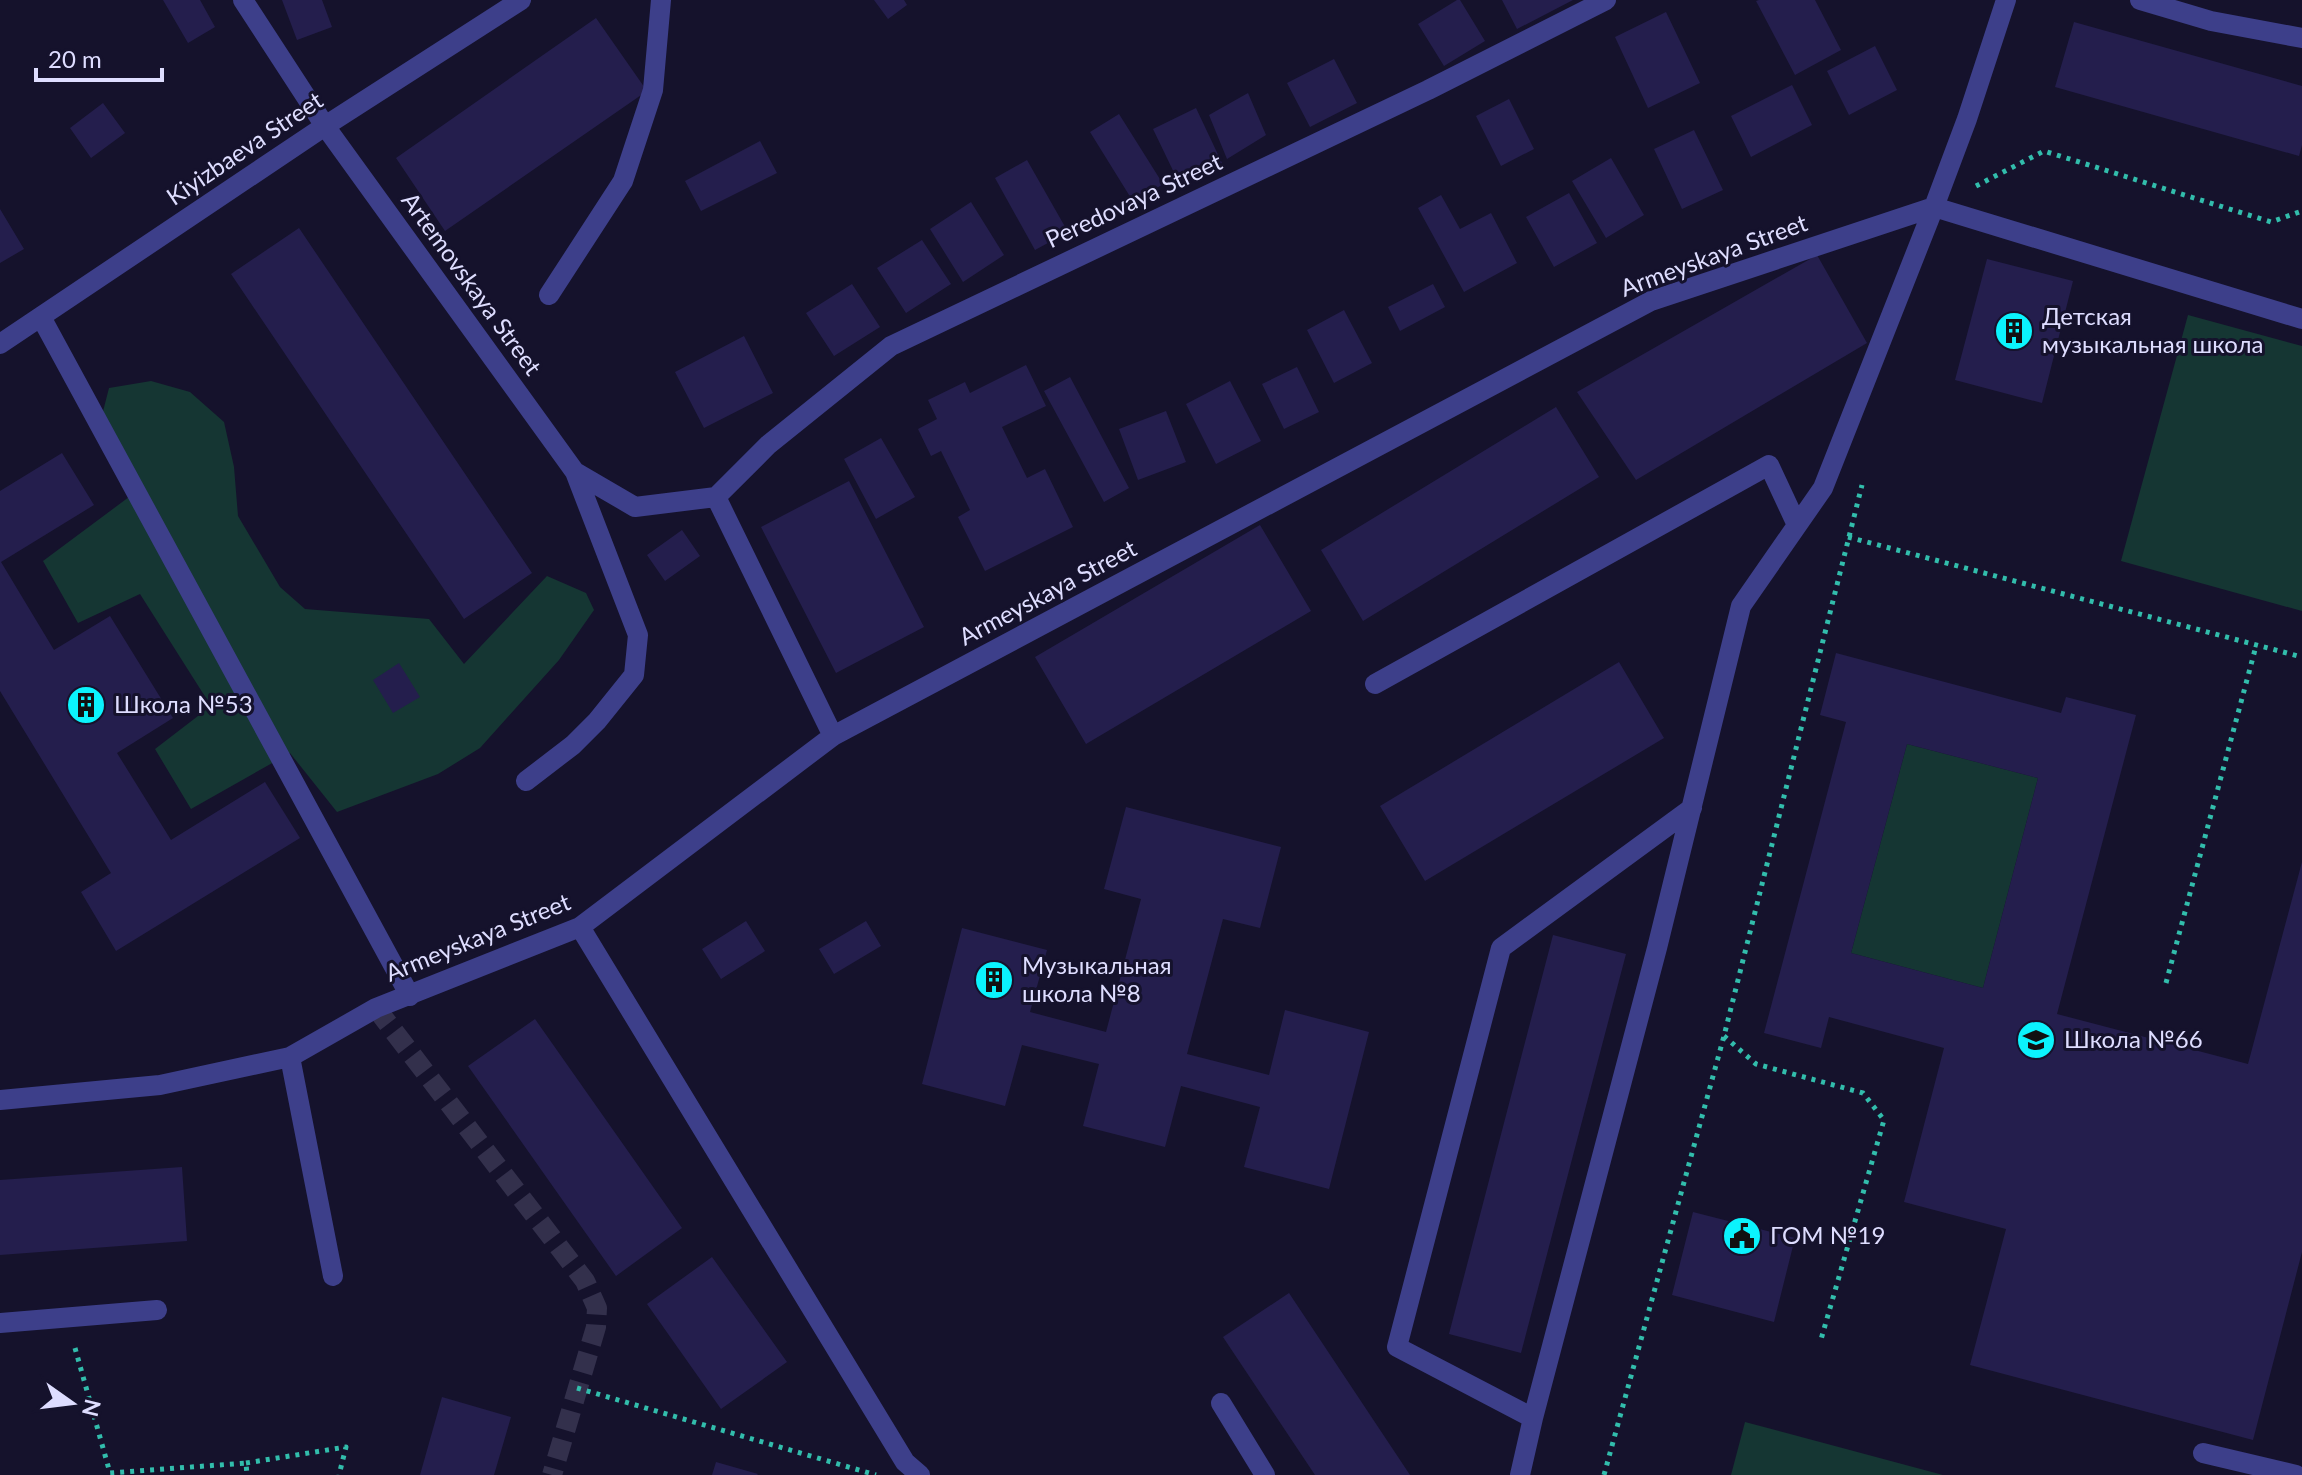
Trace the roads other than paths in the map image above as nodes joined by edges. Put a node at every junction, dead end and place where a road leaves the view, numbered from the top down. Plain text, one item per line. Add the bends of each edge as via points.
1 (243, 0) edge
2 (521, 0) edge
3 (661, 0) edge
4 (1606, 0) edge
5 (2006, 0) edge
6 (2140, 0) edge
7 (2302, 38) edge
8 (325, 126) junction
9 (1934, 207) junction
10 (549, 295) dead end
11 (41, 317) junction
12 (2302, 319) edge
13 (0, 344) edge
14 (575, 472) junction
15 (716, 497) junction
16 (1797, 525) junction
17 (1375, 684) dead end
18 (833, 736) junction
19 (526, 781) dead end
20 (1692, 808) junction
21 (580, 927) junction
22 (410, 996) junction
23 (290, 1057) junction
24 (0, 1100) edge
25 (333, 1276) dead end
26 (157, 1310) dead end
27 (0, 1323) edge
28 (1221, 1403) dead end
29 (1533, 1418) junction
30 (2203, 1453) dead end
31 (920, 1475) edge
32 (1265, 1475) edge
33 (1520, 1475) edge
34 (2296, 1475) edge

1 - 8 street, Artemovskaya Street
2 - 8 street, Kiyizbaeva Street
3 - 10 street via 653,90 623,181
4 - 15 street, Peredovaya Street via 891,346 768,445
5 - 9 street
6 - 7 street via 2211,21
8 - 11 street, Kiyizbaeva Street
8 - 14 street, Artemovskaya Street
9 - 12 street
9 - 16 street via 1823,488
9 - 18 street, Armeyskaya Street via 1651,301
11 - 13 street, Kiyizbaeva Street
11 - 22 street
14 - 15 street, Artemovskaya Street via 635,507
14 - 19 street via 638,635 634,675 573,745
15 - 18 street
16 - 17 street via 1769,465
16 - 20 street via 1741,606
18 - 21 street, Armeyskaya Street
20 - 29 street
20 - 29 street via 1501,948 1397,1347
21 - 22 street, Armeyskaya Street
21 - 31 street via 905,1462
22 - 23 street, Armeyskaya Street via 376,1008
23 - 24 street, Armeyskaya Street via 160,1085
23 - 25 street
26 - 27 street
28 - 32 street
29 - 33 street
30 - 34 street

